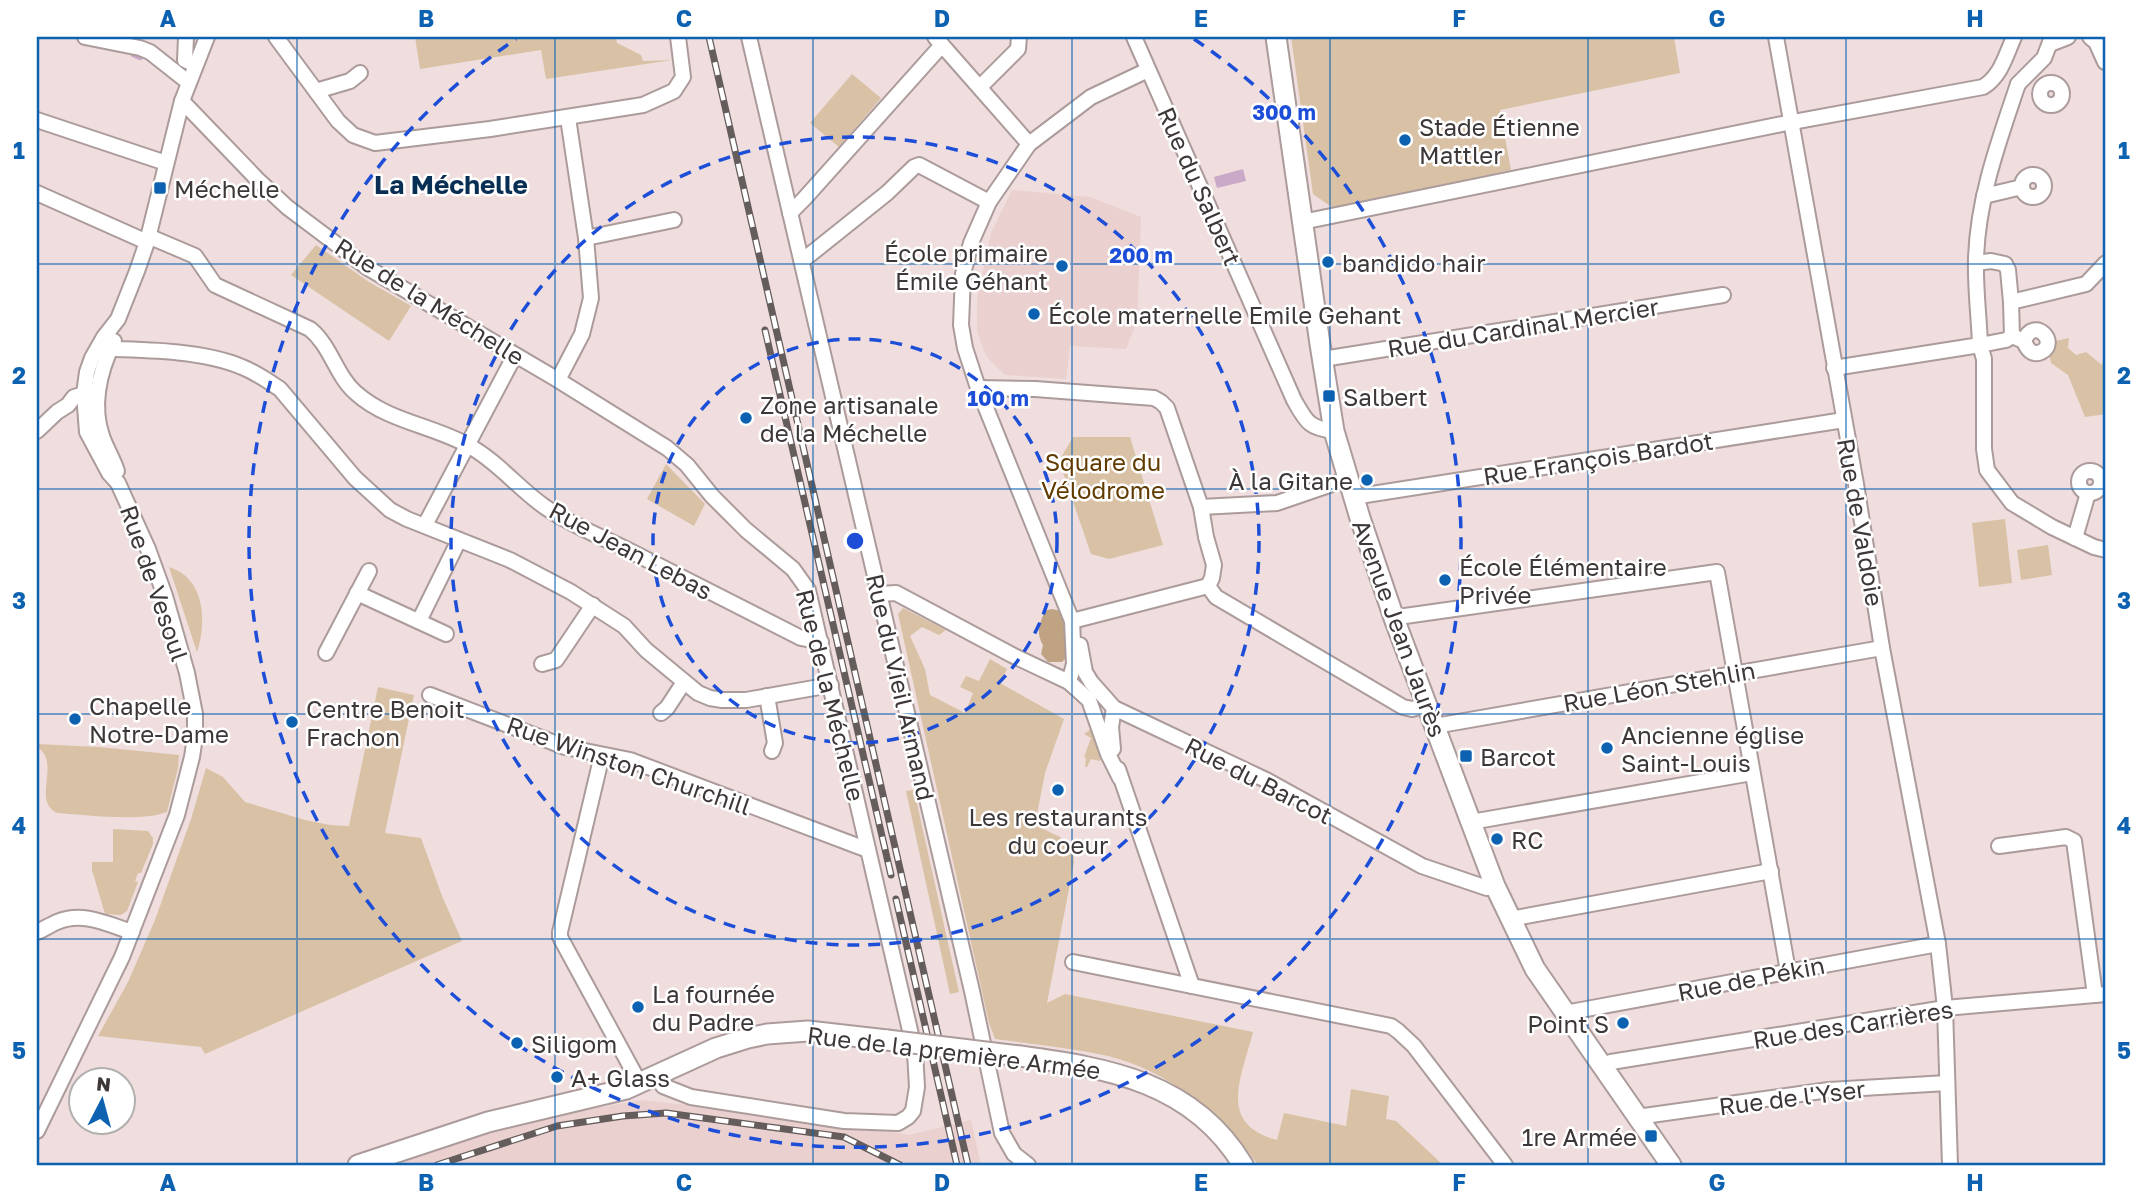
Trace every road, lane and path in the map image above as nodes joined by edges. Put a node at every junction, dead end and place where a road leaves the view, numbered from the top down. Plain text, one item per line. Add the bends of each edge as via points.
1 (85, 37) edge
2 (186, 37) edge
3 (207, 37) edge
4 (276, 37) edge
5 (678, 37) edge
6 (749, 37) edge
7 (1019, 37) edge
8 (1133, 37) edge
9 (1276, 37) edge
10 (1776, 37) edge
11 (2014, 37) edge
12 (2068, 37) edge
13 (2091, 37) edge
14 (2051, 40) edge
15 (938, 41) edge
16 (2105, 62) edge
17 (195, 65) junction
18 (1148, 70) junction
19 (360, 74) dead end
20 (1998, 74) junction
21 (2022, 80) junction
22 (188, 82) junction
23 (979, 87) junction
24 (2040, 88) dead end
25 (316, 91) junction
26 (182, 101) junction
27 (568, 118) junction
28 (37, 120) edge
29 (1792, 122) junction
30 (1029, 144) junction
31 (166, 163) junction
32 (2022, 187) dead end
33 (37, 193) edge
34 (1983, 196) junction
35 (989, 202) junction
36 (790, 213) junction
37 (674, 220) dead end
38 (1302, 222) junction
39 (586, 238) junction
40 (148, 239) junction
41 (802, 261) junction
42 (1976, 263) junction
43 (2106, 263) edge
44 (1723, 295) dead end
45 (2011, 302) junction
46 (107, 343) junction
47 (1980, 345) junction
48 (515, 355) junction
49 (1323, 359) junction
50 (1834, 368) junction
51 (558, 380) junction
52 (978, 388) junction
53 (91, 394) junction
54 (1844, 420) junction
55 (37, 431) edge
56 (1334, 431) junction
57 (467, 445) junction
58 (1350, 488) junction
59 (2088, 494) dead end
60 (1202, 507) junction
61 (425, 525) junction
62 (2075, 538) junction
63 (459, 540) junction
64 (2106, 550) edge
65 (369, 571) dead end
66 (1208, 586) junction
67 (357, 593) junction
68 (880, 594) junction
69 (593, 605) junction
70 (419, 621) junction
71 (1072, 621) junction
72 (1395, 621) junction
73 (446, 634) dead end
74 (821, 642) junction
75 (1882, 648) junction
76 (326, 653) dead end
77 (542, 664) dead end
78 (1735, 672) junction
79 (1088, 677) junction
80 (684, 682) junction
81 (1069, 682) junction
82 (831, 685) junction
83 (430, 695) dead end
84 (767, 696) junction
85 (1427, 705) junction
86 (1114, 708) junction
87 (1094, 711) junction
88 (661, 713) dead end
89 (1435, 726) junction
90 (772, 751) dead end
91 (602, 755) junction
92 (1752, 773) junction
93 (1120, 778) junction
94 (1471, 822) junction
95 (1999, 846) dead end
96 (868, 850) junction
97 (1771, 871) junction
98 (1494, 886) junction
99 (1510, 919) junction
100 (37, 932) edge
101 (132, 932) junction
102 (1938, 944) junction
103 (1073, 961) dead end
104 (1788, 971) junction
105 (1192, 986) junction
106 (2101, 995) edge
107 (1945, 1008) junction
108 (1565, 1013) junction
109 (1602, 1065) junction
110 (647, 1079) junction
111 (1947, 1083) junction
112 (1637, 1117) junction
113 (37, 1131) edge
114 (358, 1165) edge
115 (1028, 1165) edge
116 (1243, 1165) edge
117 (1505, 1165) edge
118 (1671, 1165) edge
119 (1950, 1165) edge

1 - 22 street via 150,52
2 - 17 street via 185,60
3 - 17 street
4 - 25 street
5 - 27 street via 683,77 674,91 643,105
6 - 36 street, Rue du Vieil Armand
7 - 23 street via 1018,49
8 - 18 street, Rue du Salbert
9 - 38 main road, Avenue Jean Jaurès
10 - 29 street, Rue de Valdoie
11 - 20 street
12 - 14 street
13 - 16 street
14 - 21 street via 2044,58
15 - 23 street
15 - 36 street
17 - 22 street
18 - 30 street via 1091,97
18 - 56 street, Rue du Salbert via 1294,400 1307,423
19 - 25 street
20 - 21 street
20 - 29 street via 1983,87
21 - 24 street
21 - 34 street
22 - 26 street
23 - 30 street
25 - 27 street via 353,135 375,143
26 - 31 street
26 - 48 street, Rue de la Méchelle via 287,206 368,268
27 - 39 street
28 - 31 street
29 - 38 street
29 - 50 street, Rue de Valdoie
30 - 35 street
31 - 40 street
32 - 34 street
33 - 40 street, Rue Jean Lebas
34 - 42 street
35 - 41 street via 919,165
35 - 52 street via 963,274 961,325
36 - 41 street, Rue du Vieil Armand
37 - 39 street
38 - 49 main road, Avenue Jean Jaurès
39 - 51 street via 589,312
40 - 46 street
40 - 57 street, Rue Jean Lebas via 195,256 215,285 310,329 355,393 368,402
41 - 68 street, Rue du Vieil Armand
42 - 45 street via 2005,264
42 - 47 street
43 - 45 street via 2086,284
44 - 49 street, Rue du Cardinal Mercier
45 - 47 street via 2018,339
46 - 53 street via 89,366
46 - 61 street via 212,359 265,379 280,389 367,491 390,510
47 - 50 street
47 - 62 street via 1987,470 2012,503
48 - 51 street, Rue de la Méchelle
48 - 57 street
49 - 56 main road, Avenue Jean Jaurès
50 - 54 street, Rue de Valdoie
51 - 74 street, Rue de la Méchelle via 667,448 746,530 793,569 808,590
52 - 60 street via 1154,398 1167,408
52 - 71 street
53 - 55 street via 74,397
53 - 101 street, Rue de Vesoul via 118,483 165,596 195,713 186,786
54 - 58 street, Rue François Bardot
54 - 75 street, Rue de Valdoie
56 - 58 main road, Avenue Jean Jaurès
57 - 61 street
57 - 74 street, Rue Jean Lebas via 491,458 545,507 801,638
58 - 60 street, Rue François Bardot via 1277,503
58 - 72 main road, Avenue Jean Jaurès
59 - 62 street
60 - 66 street via 1214,565
61 - 63 street
62 - 64 street
63 - 69 street via 510,560
63 - 70 street
65 - 67 street
66 - 71 street
66 - 85 street via 1216,597 1403,707
67 - 70 street
67 - 76 street
68 - 81 street via 896,593
68 - 115 street, Rue du Vieil Armand via 1002,1133 1014,1154
69 - 77 street via 556,660
69 - 80 street via 624,626
70 - 73 street
71 - 79 street, Rue du Barcot
71 - 81 street via 1074,664
72 - 78 street via 1717,572
72 - 85 main road, Avenue Jean Jaurès
74 - 82 street, Rue de la Méchelle
75 - 78 street, Rue Léon Stehlin
75 - 102 street, Rue de Valdoie
78 - 89 street, Rue Léon Stehlin
78 - 92 street
79 - 81 street
79 - 86 street, Rue du Barcot
80 - 84 street via 710,698
80 - 88 street
81 - 87 street
82 - 84 street
82 - 96 street, Rue de la Méchelle
83 - 91 street, Rue Winston Churchill via 565,747
84 - 90 street via 775,743
85 - 89 main road, Avenue Jean Jaurès
86 - 87 street via 1103,704
86 - 93 street via 1111,735
86 - 98 street, Rue du Barcot via 1266,780 1422,866 1487,888
87 - 93 street
89 - 94 main road, Avenue Jean Jaurès
91 - 96 street, Rue Winston Churchill via 630,760
91 - 110 street via 560,932 578,970
92 - 94 street
92 - 97 street
93 - 105 street
94 - 98 main road, Avenue Jean Jaurès
95 - 106 street via 2066,837 2074,841
96 - 110 street, Rue de la Méchelle via 915,1052 917,1087 908,1118 898,1123 844,1121 691,1097
97 - 99 street
97 - 104 street
98 - 99 main road, Avenue Jean Jaurès
99 - 108 main road, Avenue Jean Jaurès via 1535,970
100 - 101 street via 76,918 91,918
101 - 113 street, Rue de Vesoul
102 - 104 street, Rue de Pékin
102 - 107 street, Rue de Valdoie
103 - 105 street
104 - 108 street, Rue de Pékin
105 - 117 street via 1391,1026 1414,1046
106 - 107 street, Rue des Carrières
107 - 109 street, Rue des Carrières
107 - 111 street, Rue de Valdoie
108 - 109 main road, Avenue Jean Jaurès
109 - 112 main road, Avenue Jean Jaurès
110 - 114 main road, Rue de la première Armée via 626,1089 488,1122
110 - 116 main road, Rue de la première Armée, bridge via 716,1048 767,1034 808,1031 1080,1064 1129,1076 1180,1099 1212,1126
111 - 112 street, Rue de l'Yser via 1829,1090
111 - 119 street, Rue de Valdoie
112 - 118 main road, Avenue Jean Jaurès

